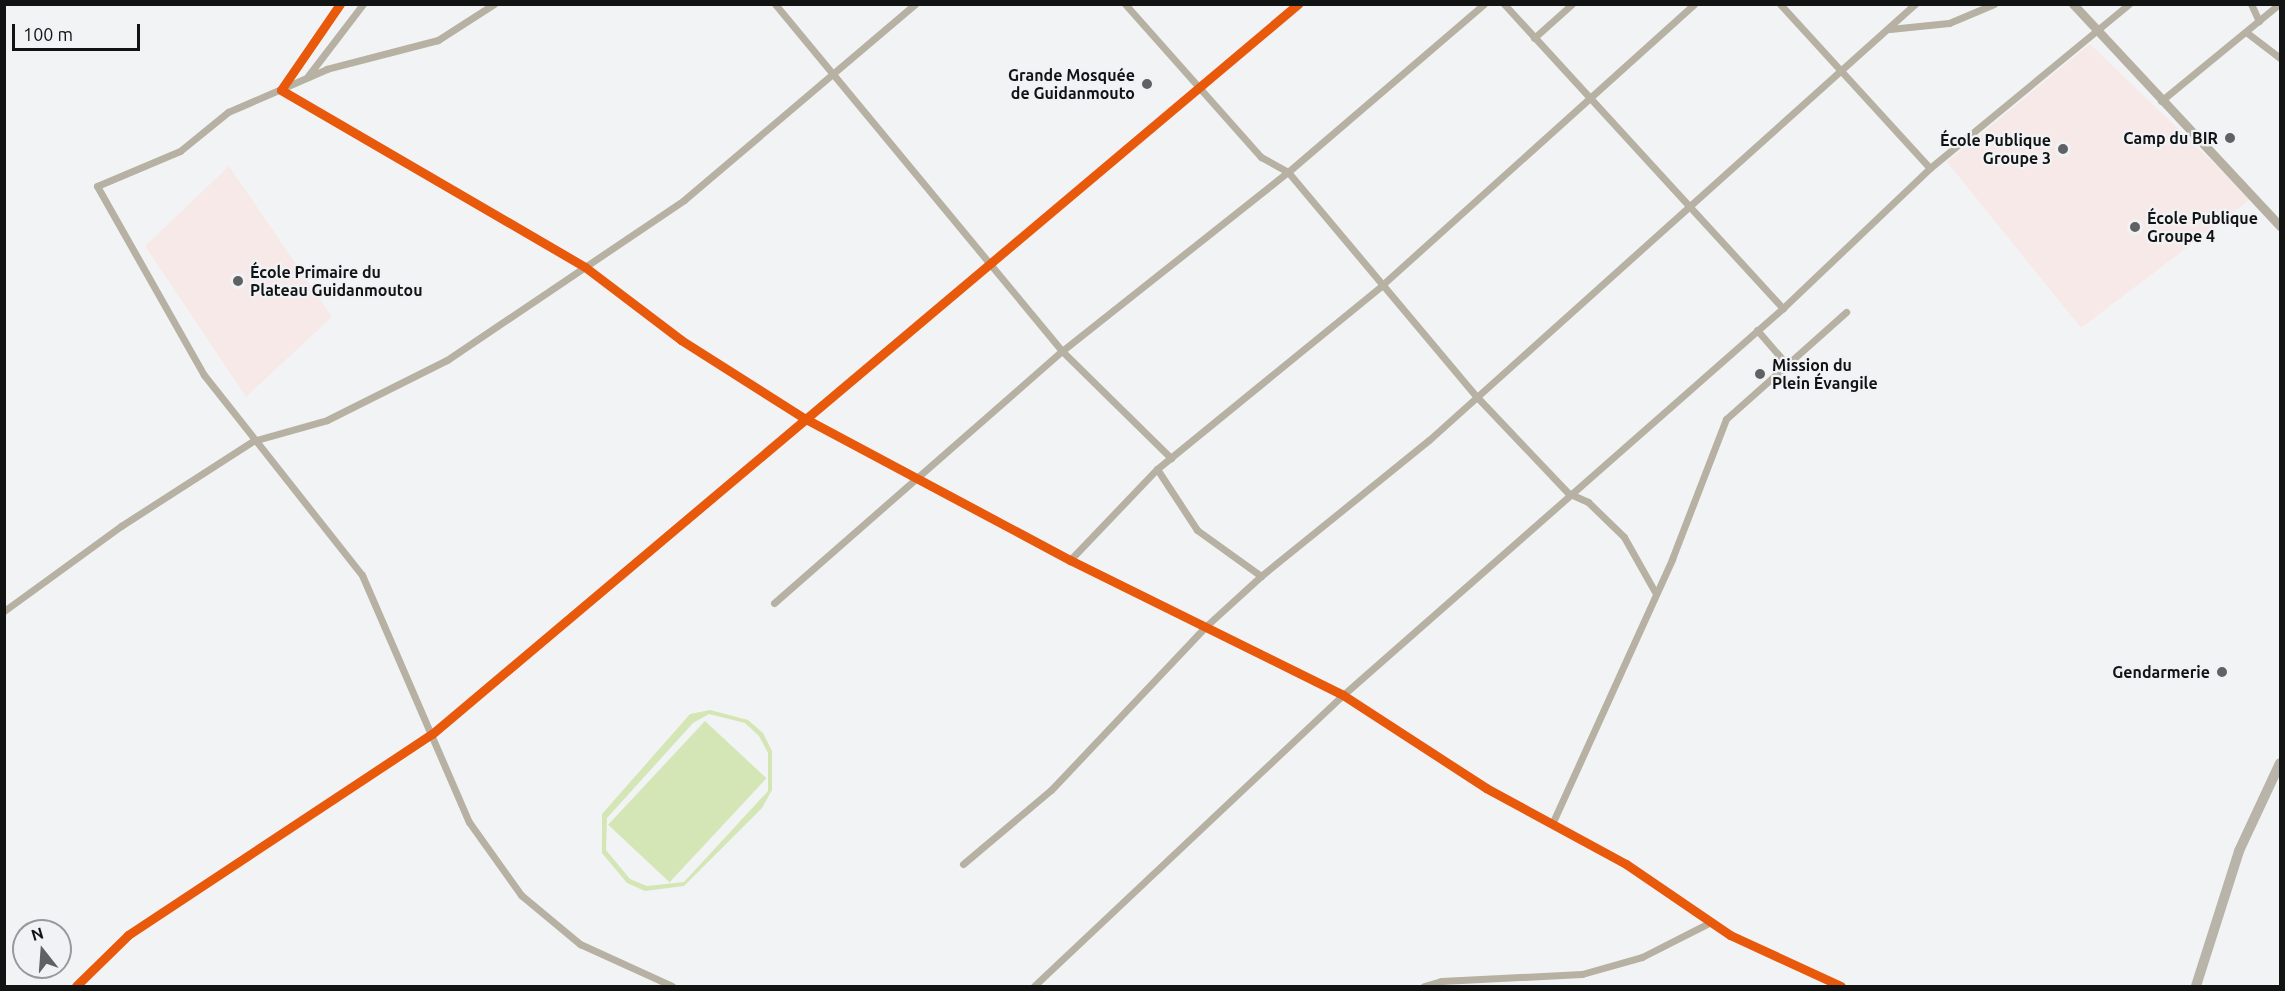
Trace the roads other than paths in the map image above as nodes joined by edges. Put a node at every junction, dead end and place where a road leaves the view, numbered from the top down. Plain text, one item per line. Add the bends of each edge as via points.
1 (340, 4) edge
2 (363, 4) edge
3 (494, 4) edge
4 (775, 4) edge
5 (915, 4) edge
6 (1125, 4) edge
7 (1298, 4) edge
8 (1484, 4) edge
9 (1504, 4) edge
10 (1572, 4) edge
11 (1694, 4) edge
12 (1780, 4) edge
13 (1915, 4) edge
14 (1994, 4) edge
15 (2073, 4) edge
16 (2129, 4) edge
17 (2251, 4) edge
18 (2279, 4) edge
19 (2259, 21) junction
20 (1890, 30) junction
21 (2097, 32) junction
22 (2246, 32) junction
23 (1534, 38) junction
24 (2280, 58) edge
25 (1839, 71) junction
26 (833, 74) junction
27 (308, 76) junction
28 (281, 90) junction
29 (1198, 90) junction
30 (1590, 98) junction
31 (2161, 101) junction
32 (1930, 168) junction
33 (1288, 172) junction
34 (1690, 206) junction
35 (2280, 226) edge
36 (990, 264) junction
37 (585, 267) junction
38 (1381, 286) junction
39 (1783, 308) junction
40 (1846, 312) dead end
41 (1757, 330) junction
42 (1062, 351) junction
43 (1789, 367) junction
44 (1477, 397) junction
45 (804, 417) junction
46 (254, 441) junction
47 (1171, 458) junction
48 (1157, 469) junction
49 (919, 478) junction
50 (1568, 493) junction
51 (1070, 560) junction
52 (1261, 576) junction
53 (1655, 592) junction
54 (774, 603) dead end
55 (4, 611) edge
56 (1204, 628) junction
57 (1343, 695) junction
58 (432, 734) junction
59 (2280, 763) edge
60 (1552, 824) junction
61 (963, 864) dead end
62 (1711, 922) junction
63 (76, 987) edge
64 (672, 987) edge
65 (1034, 987) edge
66 (1424, 987) edge
67 (1842, 987) edge
68 (2196, 987) edge

1 - 28 street
2 - 27 street
3 - 27 street via 438,40
4 - 26 street
5 - 26 street
6 - 29 street
7 - 29 street
8 - 33 street
9 - 23 street
10 - 23 street
11 - 30 street
12 - 25 street
13 - 20 street
14 - 20 street via 1949,23
15 - 21 street
16 - 21 street
17 - 19 street
18 - 19 street
19 - 22 street
20 - 25 street
21 - 31 street
21 - 32 street
22 - 24 street
22 - 31 street
23 - 30 street
25 - 32 street
25 - 34 street
26 - 36 street
26 - 37 street via 684,200
27 - 28 street
28 - 37 street
28 - 46 street via 228,112 180,150 97,186 204,375
29 - 33 street via 1261,157
29 - 36 street
30 - 34 street
30 - 38 street
31 - 35 street
32 - 39 street
33 - 38 street
33 - 42 street
34 - 39 street
34 - 44 street
36 - 42 street
36 - 45 street
37 - 45 street via 681,340
37 - 46 street via 447,360 327,420
38 - 44 street
38 - 47 street
39 - 41 street
40 - 43 street
41 - 43 street
41 - 50 street
42 - 47 street
42 - 49 street
43 - 53 street via 1726,419
44 - 50 street
44 - 52 street
45 - 49 street
45 - 58 street
46 - 55 street via 121,526
46 - 58 street via 283,470 362,574
47 - 48 street
48 - 51 street
48 - 52 street via 1197,530
49 - 51 street
49 - 54 street
50 - 53 street via 1588,502 1624,537
50 - 57 street
51 - 56 street
52 - 56 street
53 - 60 street
56 - 57 street
56 - 61 street via 1051,790
57 - 60 street
57 - 65 street
58 - 63 street via 128,935
58 - 64 street via 469,822 521,895 580,944
59 - 68 main road via 2239,851
60 - 62 street via 1626,864
62 - 66 street via 1642,957 1582,974 1441,981
62 - 67 street

